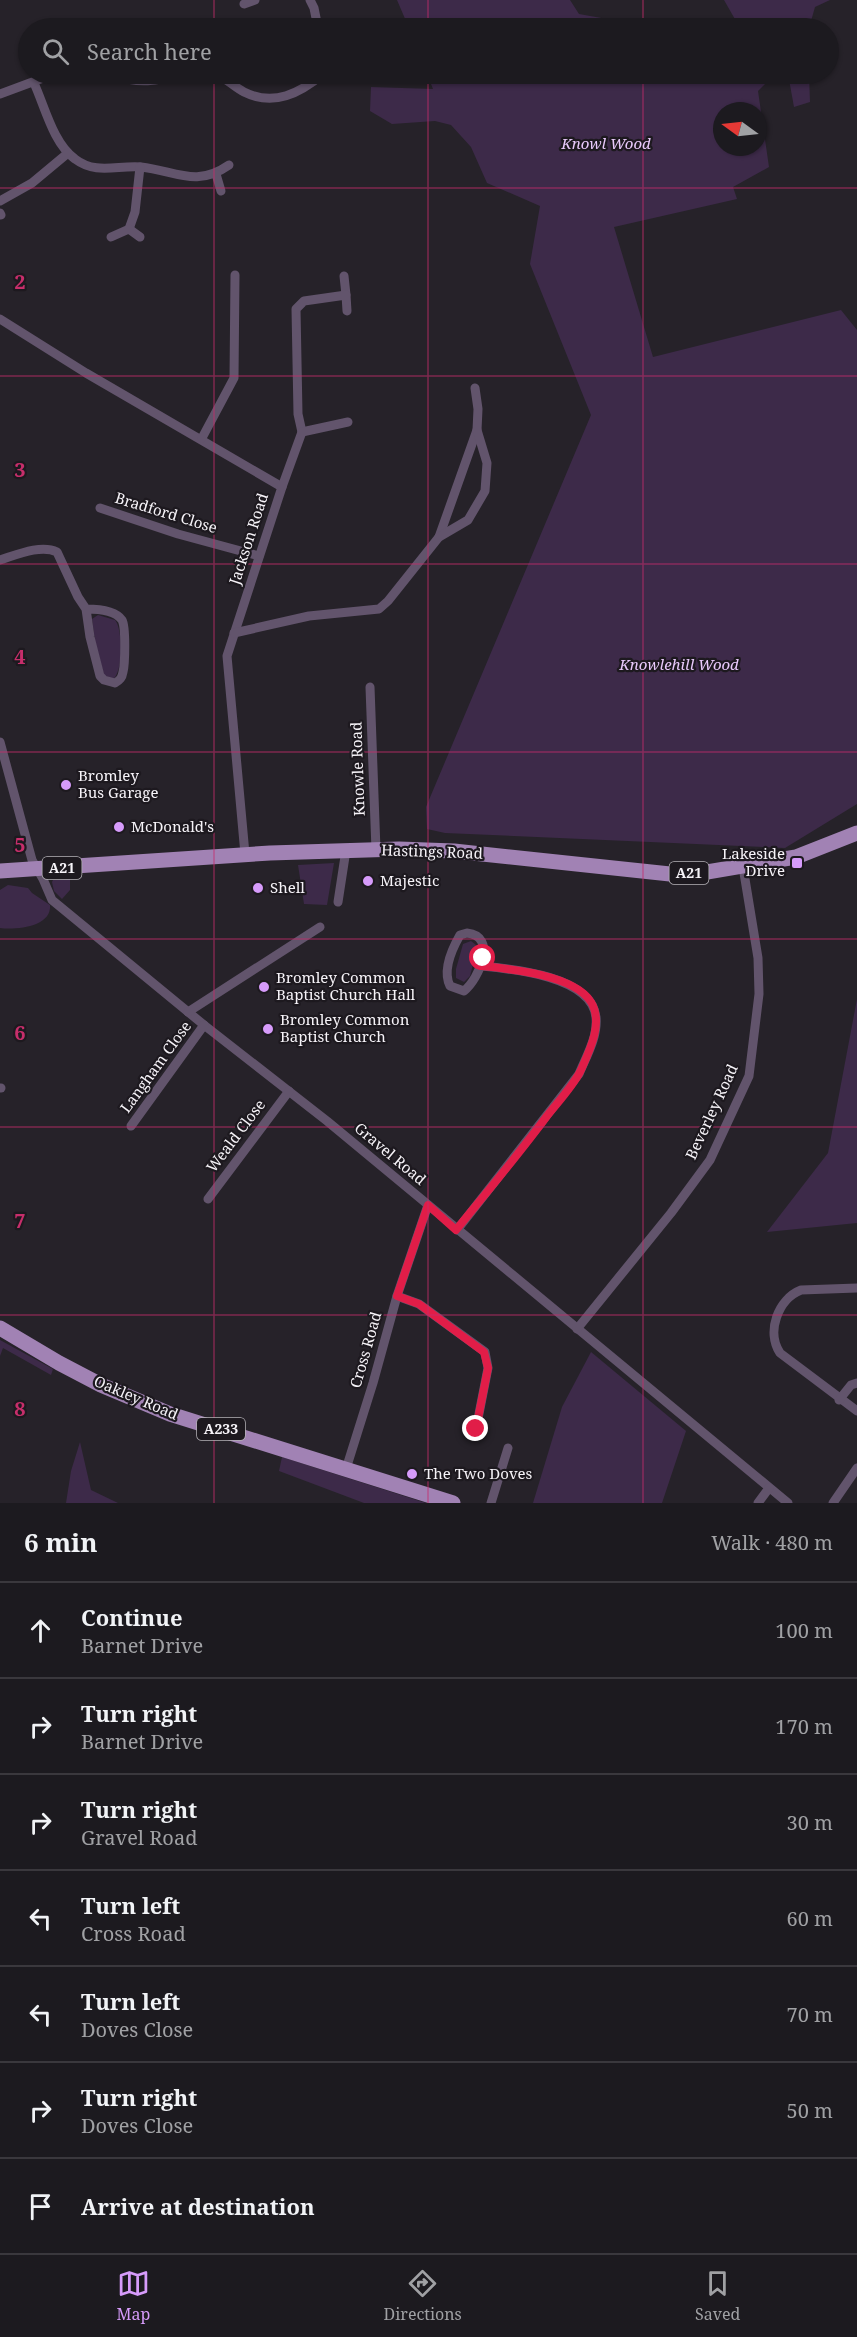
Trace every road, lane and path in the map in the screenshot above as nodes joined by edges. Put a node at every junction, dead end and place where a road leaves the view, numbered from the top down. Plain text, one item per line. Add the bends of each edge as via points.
1 (255, 0) edge
2 (310, 0) edge
3 (244, 4) dead end
4 (316, 18) edge
5 (31, 84) edge
6 (34, 84) edge
7 (232, 84) edge
8 (308, 84) edge
9 (0, 94) edge
10 (68, 153) junction
11 (229, 165) dead end
12 (140, 167) junction
13 (216, 174) junction
14 (221, 191) dead end
15 (0, 201) edge
16 (129, 229) junction
17 (111, 237) dead end
18 (140, 237) dead end
19 (235, 274) dead end
20 (344, 276) dead end
21 (346, 295) junction
22 (347, 311) dead end
23 (0, 320) edge
24 (475, 388) dead end
25 (348, 422) dead end
26 (477, 430) junction
27 (302, 432) junction
28 (202, 438) junction
29 (282, 487) junction
30 (100, 508) dead end
31 (439, 537) junction
32 (259, 556) junction
33 (0, 560) edge
34 (86, 609) junction
35 (234, 633) junction
36 (370, 687) dead end
37 (0, 742) edge
38 (857, 833) edge
39 (346, 850) junction
40 (376, 850) junction
41 (245, 854) junction
42 (743, 867) junction
43 (0, 871) edge
44 (40, 874) junction
45 (338, 902) dead end
46 (320, 927) dead end
47 (481, 966) junction
48 (188, 1012) junction
49 (204, 1025) junction
50 (288, 1091) junction
51 (132, 1126) dead end
52 (208, 1199) dead end
53 (428, 1205) junction
54 (456, 1230) junction
55 (857, 1288) edge
56 (397, 1296) junction
57 (0, 1328) edge
58 (577, 1329) junction
59 (857, 1383) edge
60 (839, 1400) junction
61 (857, 1411) edge
62 (476, 1429) dead end
63 (508, 1448) dead end
64 (857, 1468) edge
65 (346, 1469) junction
66 (769, 1488) junction
67 (453, 1503) edge
68 (490, 1503) edge
69 (758, 1503) edge
70 (788, 1503) edge
71 (833, 1503) edge

1 - 3 street
2 - 4 street
5 - 9 street
6 - 10 street
7 - 8 street via 264,99 292,94
10 - 12 street via 92,168
10 - 15 street via 32,183
11 - 13 street
12 - 13 street via 184,177
12 - 16 street
13 - 14 street
16 - 17 street
16 - 18 street
19 - 28 street via 234,378
20 - 21 street
21 - 22 street
21 - 27 street via 304,301 296,309 298,414
23 - 28 street, Jackson Road
24 - 26 street
25 - 27 street
26 - 31 street
26 - 31 street via 487,463 485,491 468,520
27 - 29 street
28 - 29 street, Jackson Road
29 - 32 street, Jackson Road
30 - 32 street, Bradford Close
31 - 35 street via 379,609 309,616
32 - 35 street, Jackson Road
33 - 34 street via 52,549
34 - 34 street via 116,615 122,620 124,670 115,683 100,676
35 - 41 street, Jackson Road via 227,656
36 - 40 street, Knowle Road
37 - 44 street, Gravel Road
38 - 42 main road, Hastings Road / A21 via 796,857
39 - 40 main road, Hastings Road / A21
39 - 41 main road, Hastings Road / A21
39 - 45 street
40 - 42 main road, Hastings Road / A21 via 454,851 670,874
41 - 44 main road, Hastings Road / A21
42 - 58 street, Beverley Road via 758,958 759,994 749,1076 710,1160
43 - 44 main road, Hastings Road / A21
44 - 48 street, Gravel Road via 52,900
46 - 48 street
47 - 47 street via 482,942 473,934 460,935 447,972 450,986 464,991
47 - 54 street via 522,970 577,990 591,1003 596,1028 579,1074
48 - 49 street, Gravel Road
49 - 50 street, Gravel Road
49 - 51 street, Langham Close
50 - 52 street, Weald Close
50 - 53 street, Gravel Road
53 - 54 street, Gravel Road
53 - 56 street, Cross Road
54 - 58 street, Gravel Road
55 - 60 street via 801,1290 784,1302 776,1320 775,1340 780,1353
56 - 62 street via 419,1304 484,1352 488,1368
56 - 65 street, Cross Road
57 - 65 main road, Oakley Road / A233 via 70,1369 137,1401
58 - 66 street, Gravel Road
59 - 60 street
60 - 61 street
63 - 68 street
64 - 71 street
65 - 67 main road, Oakley Road / A233
66 - 69 street
66 - 70 street, Gravel Road

